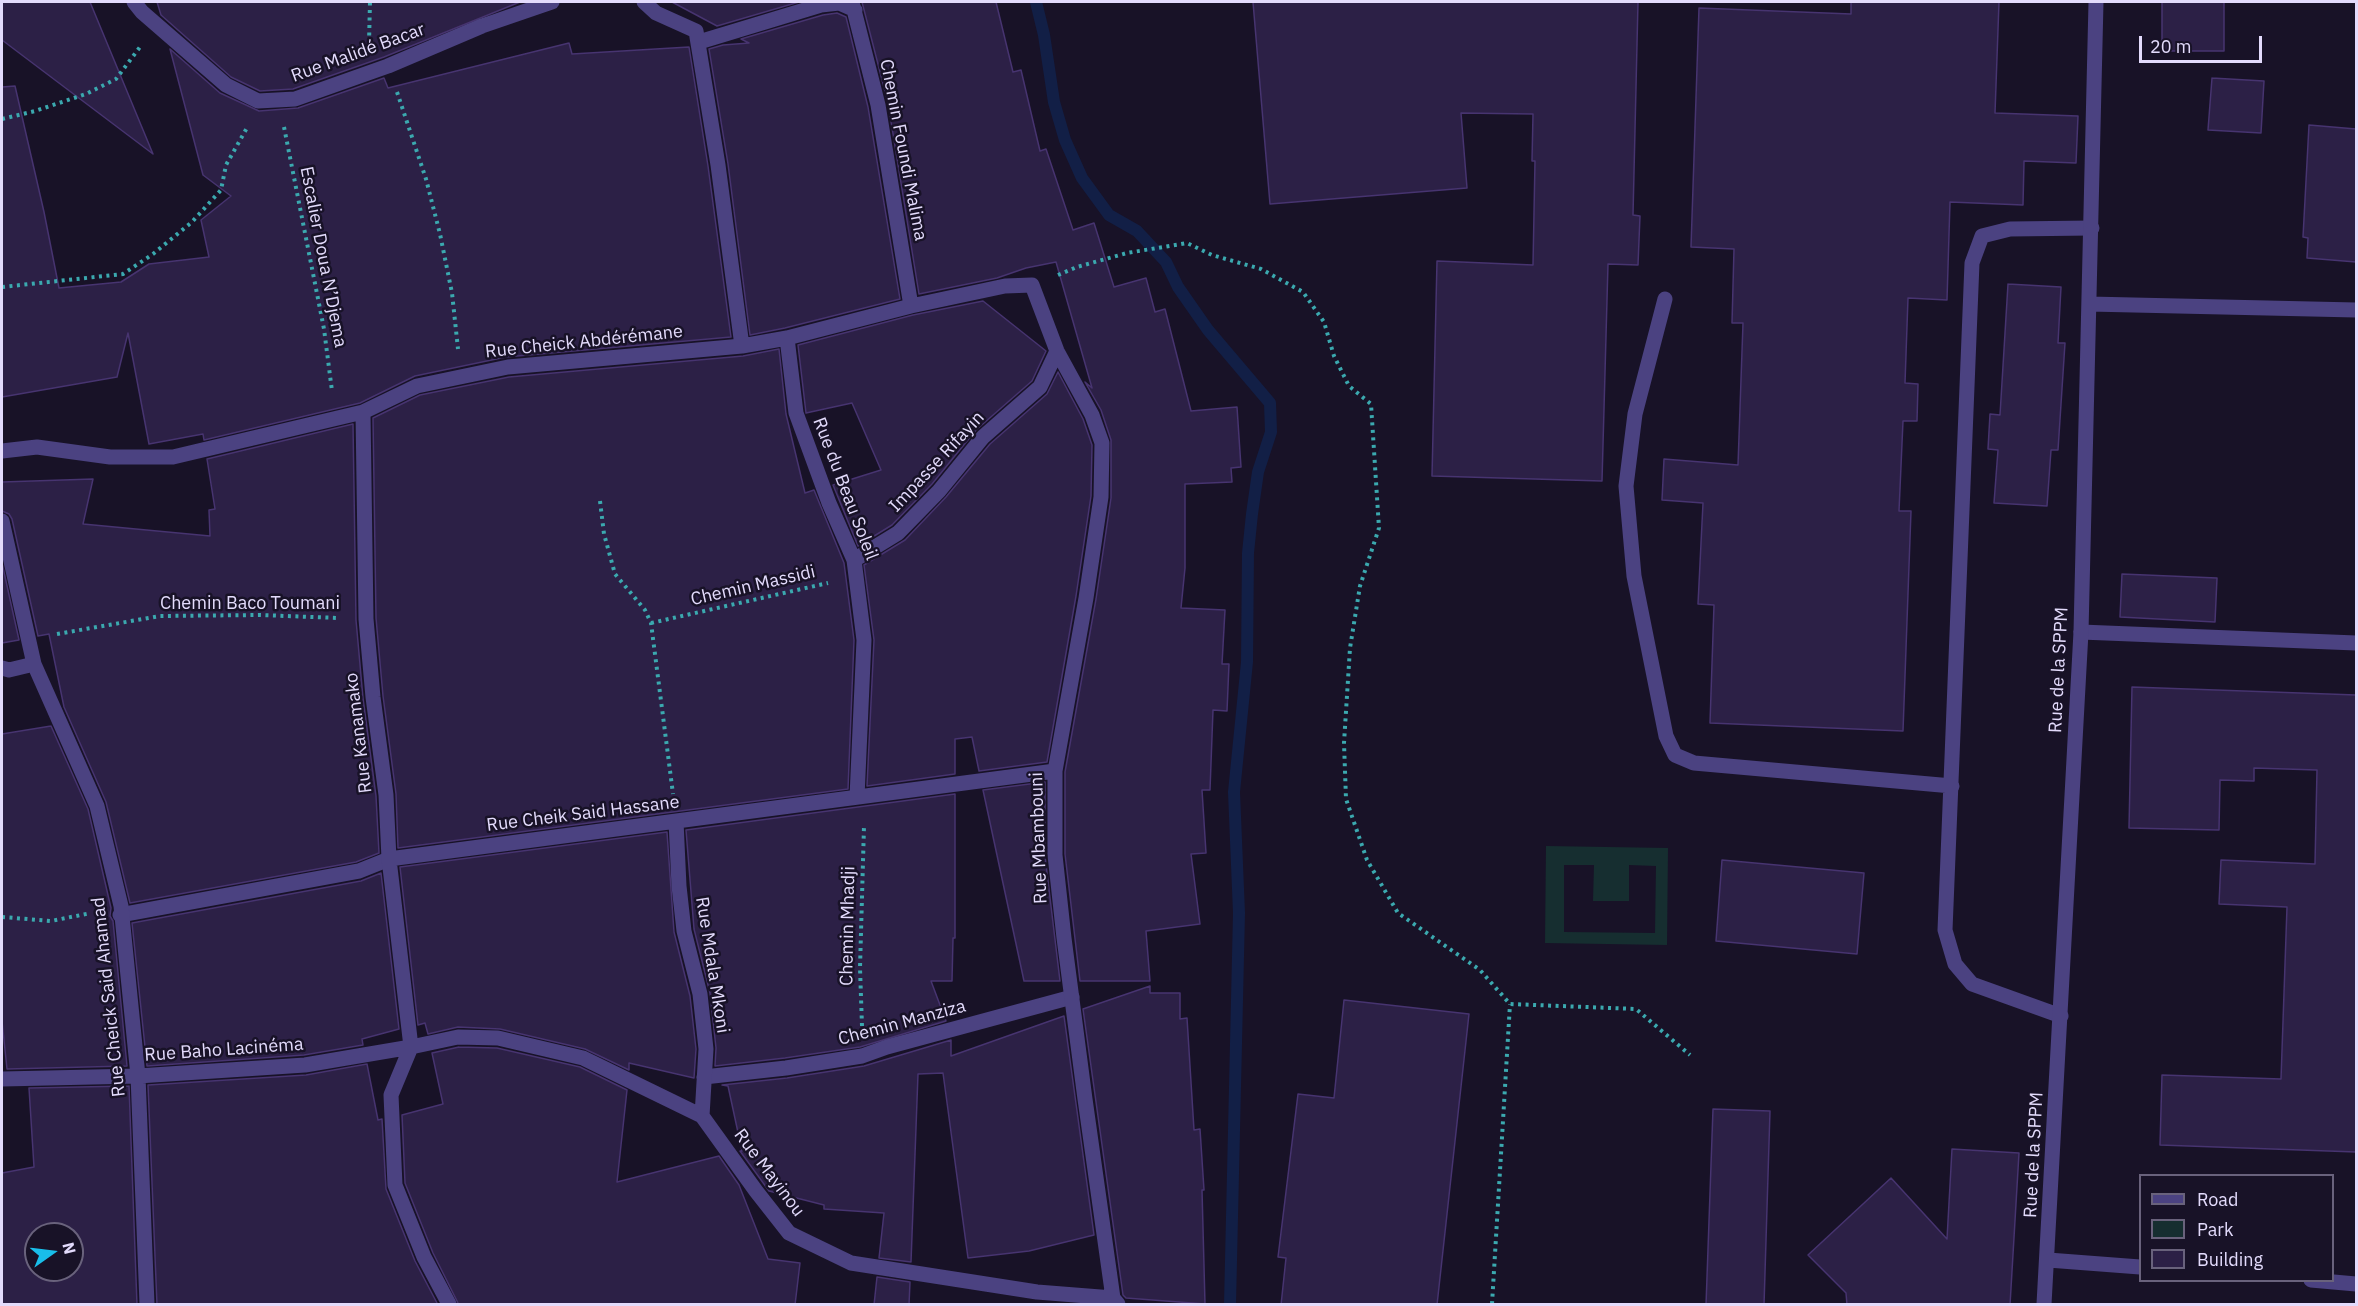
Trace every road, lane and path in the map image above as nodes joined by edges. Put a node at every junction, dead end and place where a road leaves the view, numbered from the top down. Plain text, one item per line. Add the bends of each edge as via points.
1 (134, 2) edge
2 (370, 2) edge
3 (552, 2) edge
4 (644, 2) edge
5 (2096, 2) edge
6 (853, 6) edge
7 (155, 23) junction
8 (699, 42) junction
9 (388, 66) junction
10 (367, 73) junction
11 (279, 100) junction
12 (258, 101) junction
13 (2, 119) edge
14 (2092, 228) junction
15 (1032, 285) junction
16 (2, 287) edge
17 (1665, 299) dead end
18 (2089, 304) junction
19 (911, 306) junction
20 (2356, 310) edge
21 (787, 338) junction
22 (742, 346) junction
23 (1057, 351) junction
24 (461, 376) junction
25 (363, 412) junction
26 (336, 419) junction
27 (2, 451) edge
28 (600, 501) dead end
29 (2, 521) edge
30 (854, 560) junction
31 (366, 619) junction
32 (651, 623) junction
33 (2081, 632) junction
34 (28, 640) junction
35 (2356, 643) edge
36 (34, 664) junction
37 (2, 668) edge
38 (1055, 771) junction
39 (1952, 786) junction
40 (861, 797) junction
41 (676, 821) junction
42 (389, 859) junction
43 (121, 911) junction
44 (2, 916) edge
45 (1072, 997) junction
46 (1510, 1004) junction
47 (2061, 1016) junction
48 (411, 1047) junction
49 (1690, 1055) dead end
50 (862, 1056) junction
51 (138, 1076) junction
52 (704, 1077) junction
53 (3, 1084) edge
54 (702, 1116) junction
55 (2048, 1260) junction
56 (2139, 1267) edge
57 (2326, 1282) edge
58 (2356, 1284) edge
59 (1115, 1301) edge
60 (147, 1305) edge
61 (449, 1305) edge
62 (1492, 1305) edge
63 (2044, 1305) edge

1 - 7 street, Rue Malidé Bacar
2 - 10 path
3 - 9 street, Rue Malidé Bacar via 482,26
4 - 8 street via 656,13 696,31
5 - 14 street, Rue de la SPPM
6 - 8 street via 821,5
6 - 19 street, Chemin Foundi Malima via 878,105
7 - 12 street, Rue Malidé Bacar via 226,85
7 - 13 path via 116,79 86,94
8 - 22 street
9 - 10 street, Rue Malidé Bacar
9 - 24 path via 413,134 440,234 452,293
10 - 11 street, Rue Malidé Bacar via 295,99
11 - 12 street, Rue Malidé Bacar
11 - 26 path, Escalier Doua N’Djema via 324,329
12 - 16 path via 226,165 221,190 192,222 153,254 123,274
14 - 18 street, Rue de la SPPM
14 - 39 street via 2010,229 1982,236 1972,263
15 - 19 street, Rue Cheick Abdérémane via 1005,286
15 - 23 street, Rue Mbambouni
15 - 46 path via 1127,253 1187,243 1212,255 1261,269 1303,292 1324,322 1334,356 1349,386 1371,404 1379,528 1360,586 1350,648 1344,743 1346,799 1367,860 1398,913 1480,970
17 - 39 street via 1635,414 1626,486 1634,576 1666,736 1675,755 1694,763
18 - 20 street
18 - 33 street, Rue de la SPPM
19 - 21 street, Rue Cheick Abdérémane
21 - 22 street, Rue Cheick Abdérémane
21 - 30 street, Rue du Beau Soleil via 796,413
22 - 24 street, Rue Cheick Abdérémane via 508,366
23 - 30 street, Impasse Rifayin via 1040,387 983,437 939,491 898,533
23 - 38 street, Rue Mbambouni via 1092,415 1102,443 1101,497
24 - 25 street, Rue Cheick Abdérémane via 417,386
25 - 26 street, Rue Cheick Abdérémane
25 - 31 street, Rue Kanamako
26 - 27 street, Rue Cheick Abdérémane via 173,457 110,458 37,447
28 - 32 path via 615,574
29 - 34 street, Rue Cheick Said Ahamad
30 - 32 path, Chemin Massidi via 829,583
30 - 40 street, Rue du Beau Soleil via 864,640
31 - 34 path, Chemin Baco Toumani via 160,616
31 - 42 street, Rue Kanamako via 386,795
32 - 41 path
33 - 35 street
33 - 47 street, Rue de la SPPM
34 - 36 street, Rue Cheick Said Ahamad
36 - 37 street
36 - 43 street, Rue Cheick Said Ahamad via 97,806
38 - 40 street, Rue Cheik Said Hassane
38 - 45 street, Rue Mbambouni via 1056,855
39 - 47 street via 1945,930 1955,964 1972,984
40 - 41 street, Rue Cheik Said Hassane
40 - 50 path, Chemin Mhadji
41 - 42 street, Rue Cheik Said Hassane
41 - 52 street, Rue Mdala Mkoni via 684,931 700,994 706,1049
42 - 43 street, Rue Cheik Said Hassane via 359,871
42 - 48 street, Rue Kanamako
43 - 44 path via 51,921
43 - 51 street, Rue Cheick Said Ahamad
45 - 50 street, Chemin Manziza
45 - 59 street, Rue Mbambouni
46 - 49 path via 1636,1009
46 - 62 path
47 - 55 street, Rue de la SPPM
48 - 51 street, Rue Baho Lacinéma via 305,1065
48 - 54 street, Rue Mayinou via 458,1037 498,1038 572,1055
48 - 61 street via 391,1095 395,1185 424,1257
50 - 52 street, Chemin Manziza
51 - 53 street, Rue Baho Lacinéma
51 - 60 street, Rue Cheick Said Ahamad
52 - 54 street, Rue Mdala Mkoni
54 - 59 street, Rue Mayinou via 789,1233 851,1263
55 - 56 street
55 - 63 street, Rue de la SPPM
57 - 58 street

